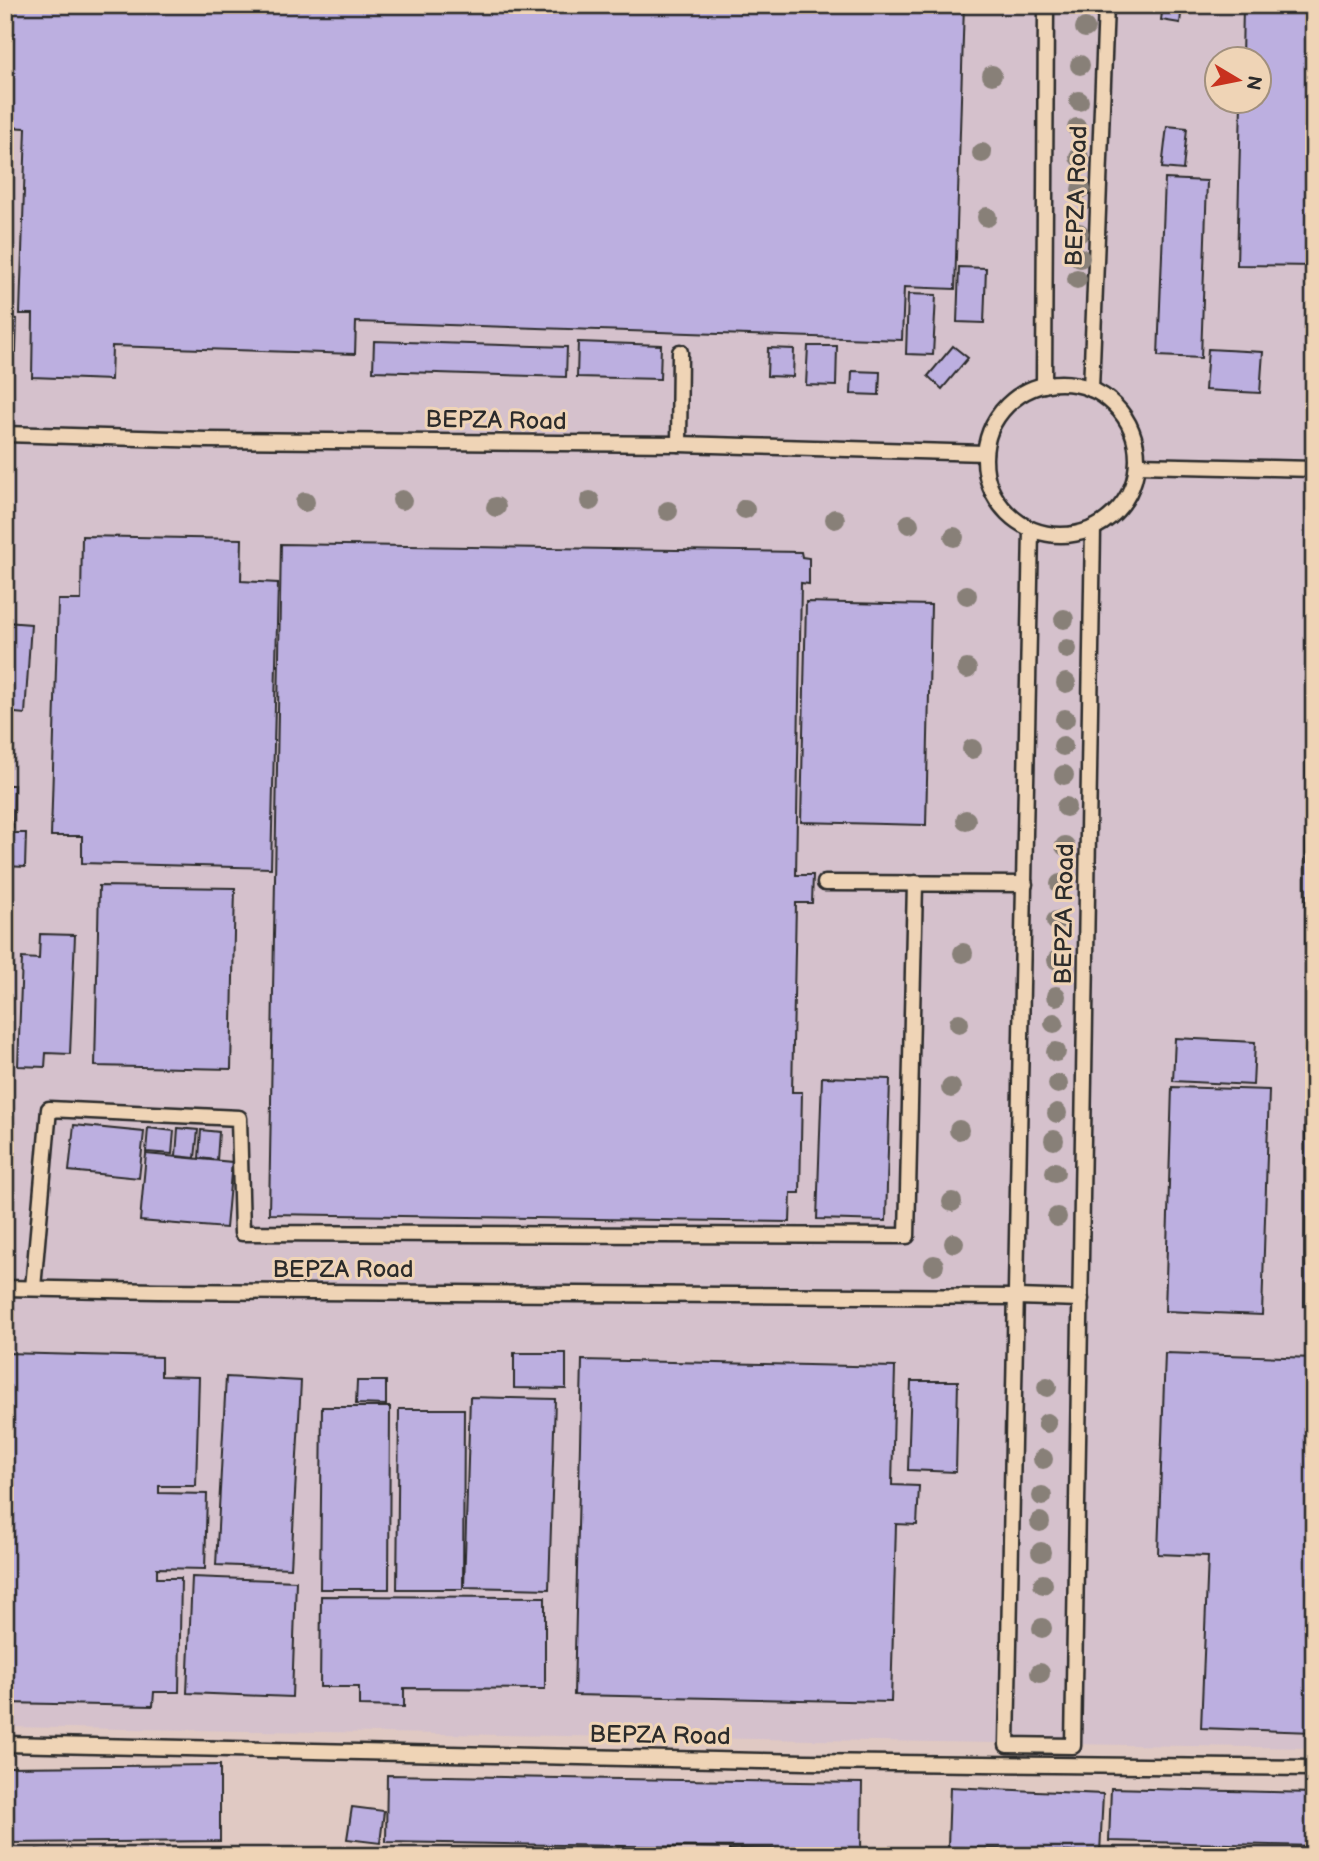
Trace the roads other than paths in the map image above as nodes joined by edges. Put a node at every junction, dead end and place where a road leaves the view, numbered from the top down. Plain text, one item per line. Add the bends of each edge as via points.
1 (1046, 5) edge
2 (1106, 5) edge
3 (680, 352) dead end
4 (1044, 385) junction
5 (1091, 388) junction
6 (5, 434) edge
7 (679, 444) junction
8 (985, 453) junction
9 (1137, 466) junction
10 (1314, 469) edge
11 (1093, 528) junction
12 (1031, 530) junction
13 (825, 883) dead end
14 (915, 883) junction
15 (1025, 884) junction
16 (5, 1287) edge
17 (33, 1288) junction
18 (1017, 1297) junction
19 (1080, 1299) junction
20 (5, 1744) edge
21 (1314, 1768) edge

1 - 4 lane, BEPZA Road
2 - 5 lane, BEPZA Road
3 - 7 lane
4 - 5 lane
4 - 8 lane via 1004,409
5 - 9 lane via 1127,420
6 - 7 lane, BEPZA Road
7 - 8 lane, BEPZA Road
8 - 12 lane via 996,499
9 - 10 lane
9 - 11 lane via 1128,496 1107,520
11 - 12 lane via 1062,536
11 - 19 lane, BEPZA Road
12 - 15 lane, BEPZA Road
13 - 14 lane
14 - 15 lane
14 - 17 lane via 907,1236 242,1233 239,1118 50,1109
15 - 18 lane, BEPZA Road
16 - 17 lane, BEPZA Road
17 - 18 lane, BEPZA Road
18 - 19 lane, BEPZA Road
18 - 19 lane, BEPZA Road via 1007,1745 1073,1746
20 - 21 lane, BEPZA Road

